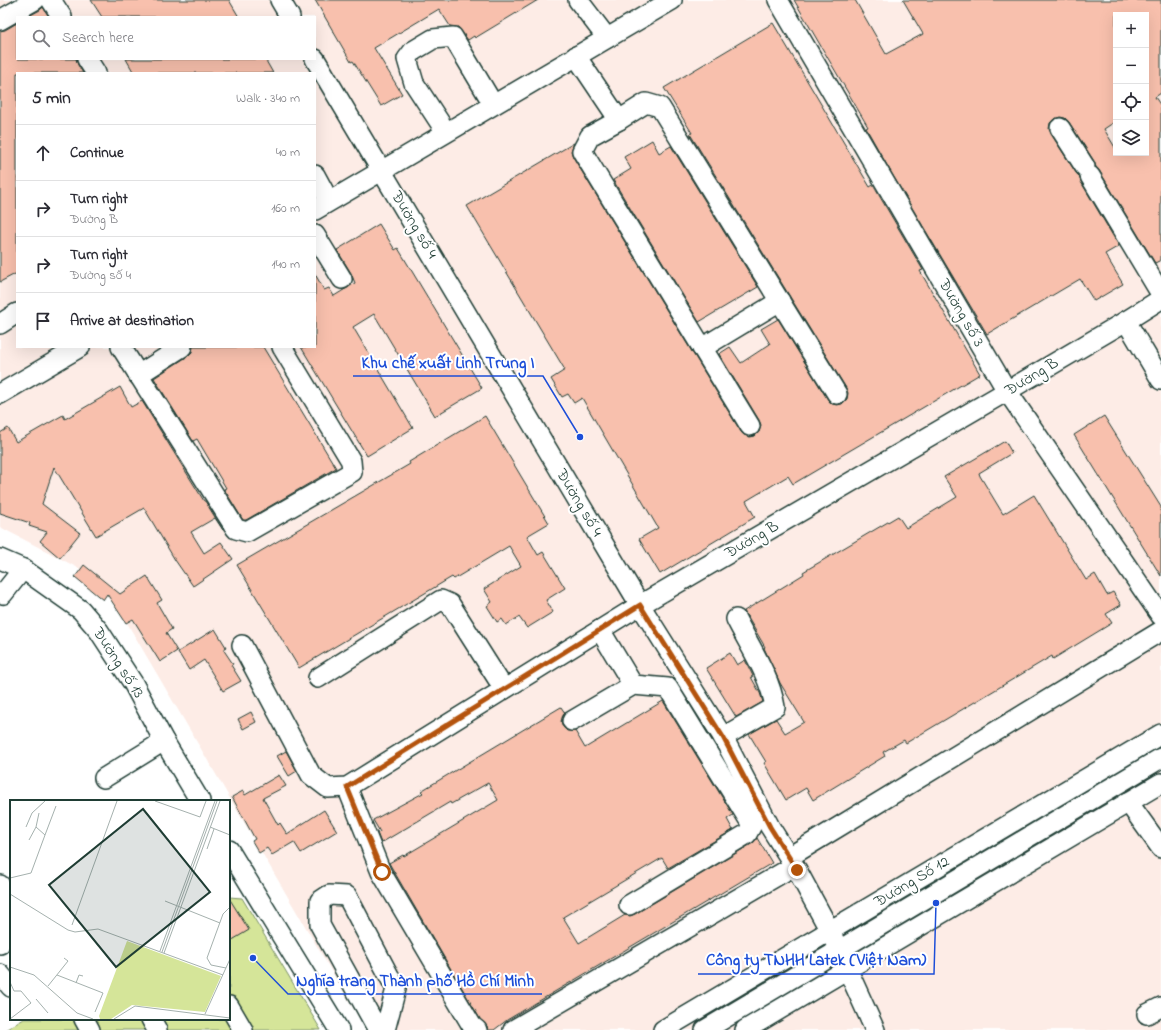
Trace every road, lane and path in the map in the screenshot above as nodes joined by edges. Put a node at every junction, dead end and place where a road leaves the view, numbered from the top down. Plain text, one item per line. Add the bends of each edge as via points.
1 (35, 0) edge
2 (51, 0) edge
3 (280, 0) edge
4 (578, 0) edge
5 (672, 0) edge
6 (778, 0) edge
7 (61, 16) edge
8 (289, 16) edge
9 (0, 20) edge
10 (606, 38) junction
11 (576, 56) junction
12 (89, 60) edge
13 (316, 60) edge
14 (95, 72) edge
15 (493, 104) junction
16 (619, 120) junction
17 (1060, 128) dead end
18 (446, 132) junction
19 (381, 170) junction
20 (316, 179) edge
21 (322, 205) edge
22 (316, 238) edge
23 (342, 279) dead end
24 (1161, 294) edge
25 (1161, 299) edge
26 (780, 301) junction
27 (16, 314) edge
28 (1126, 321) junction
29 (0, 324) edge
30 (78, 348) edge
31 (122, 348) edge
32 (180, 348) edge
33 (283, 348) edge
34 (702, 348) junction
35 (138, 375) junction
36 (1161, 380) edge
37 (1007, 391) junction
38 (0, 394) edge
39 (838, 394) dead end
40 (750, 426) dead end
41 (0, 559) edge
42 (23, 569) junction
43 (0, 593) edge
44 (640, 605) junction
45 (1161, 616) edge
46 (736, 619) dead end
47 (600, 630) junction
48 (1161, 631) edge
49 (242, 645) dead end
50 (318, 678) dead end
51 (633, 685) junction
52 (504, 690) junction
53 (572, 721) dead end
54 (1161, 734) edge
55 (723, 737) junction
56 (164, 740) junction
57 (1161, 758) edge
58 (104, 778) dead end
59 (1161, 782) edge
60 (347, 787) junction
61 (199, 800) edge
62 (1128, 802) junction
63 (1161, 848) edge
64 (230, 854) edge
65 (791, 862) junction
66 (235, 876) edge
67 (0, 885) edge
68 (629, 905) dead end
69 (830, 931) junction
70 (0, 944) edge
71 (840, 950) junction
72 (847, 970) junction
73 (0, 974) edge
74 (10, 986) edge
75 (230, 1008) edge
76 (85, 1020) edge
77 (152, 1020) edge
78 (90, 1030) edge
79 (158, 1030) edge
80 (243, 1030) edge
81 (339, 1030) edge
82 (378, 1030) edge
83 (385, 1030) edge
84 (477, 1030) edge
85 (513, 1030) edge
86 (663, 1030) edge
87 (705, 1030) edge
88 (745, 1030) edge
89 (876, 1030) edge

1 - 9 street
2 - 7 street
3 - 8 street
4 - 10 street
5 - 10 street
6 - 37 street, Đường số 3
10 - 11 street
11 - 15 street
11 - 16 street
12 - 14 street
13 - 19 street, Đường số 4
15 - 18 street
15 - 18 street via 453,37 433,39 413,51 407,59 414,83
16 - 26 street via 646,103 660,108
16 - 34 street via 590,136 582,151
17 - 24 street
18 - 19 street
19 - 21 street
19 - 44 street, Đường số 4
20 - 21 street
22 - 23 street
25 - 28 street, Đường B
26 - 34 street
26 - 39 street
27 - 29 street
28 - 36 street
28 - 37 street, Đường B
30 - 38 street
31 - 35 street
32 - 35 street
33 - 35 street via 352,461 352,472 247,532 236,529
34 - 40 street
37 - 44 street, Đường B
37 - 45 street, Đường số 3
41 - 42 street, Đường số 13
42 - 43 street via 3,594
42 - 56 street, Đường số 13 via 80,610 99,631 133,682
44 - 47 street, Đường B
44 - 55 street, Đường số 4
46 - 55 street via 768,681 775,707
47 - 51 street
47 - 52 street, Đường B
48 - 65 street
49 - 60 street via 311,775 328,788
50 - 52 street via 441,600 450,604
51 - 53 street
51 - 68 street via 668,688 752,825 747,834
52 - 60 street, Đường B
54 - 69 street, Đường Số 12
55 - 65 street, Đường số 4
56 - 58 street
56 - 61 street, Đường số 13
57 - 71 street, Đường Số 12
59 - 62 street
60 - 84 street via 382,872 472,1026
62 - 63 street
62 - 72 street
64 - 66 street
65 - 69 street, Đường số 4
65 - 85 street
66 - 81 street
67 - 70 street via 9,914
69 - 71 street, Đường số 4
69 - 86 street, Đường Số 12
71 - 72 street
71 - 87 street, Đường Số 12
72 - 88 street
72 - 89 street
73 - 74 street
75 - 80 street
76 - 78 street
77 - 79 street
82 - 83 street via 320,925 320,901 329,895 347,896 396,989

